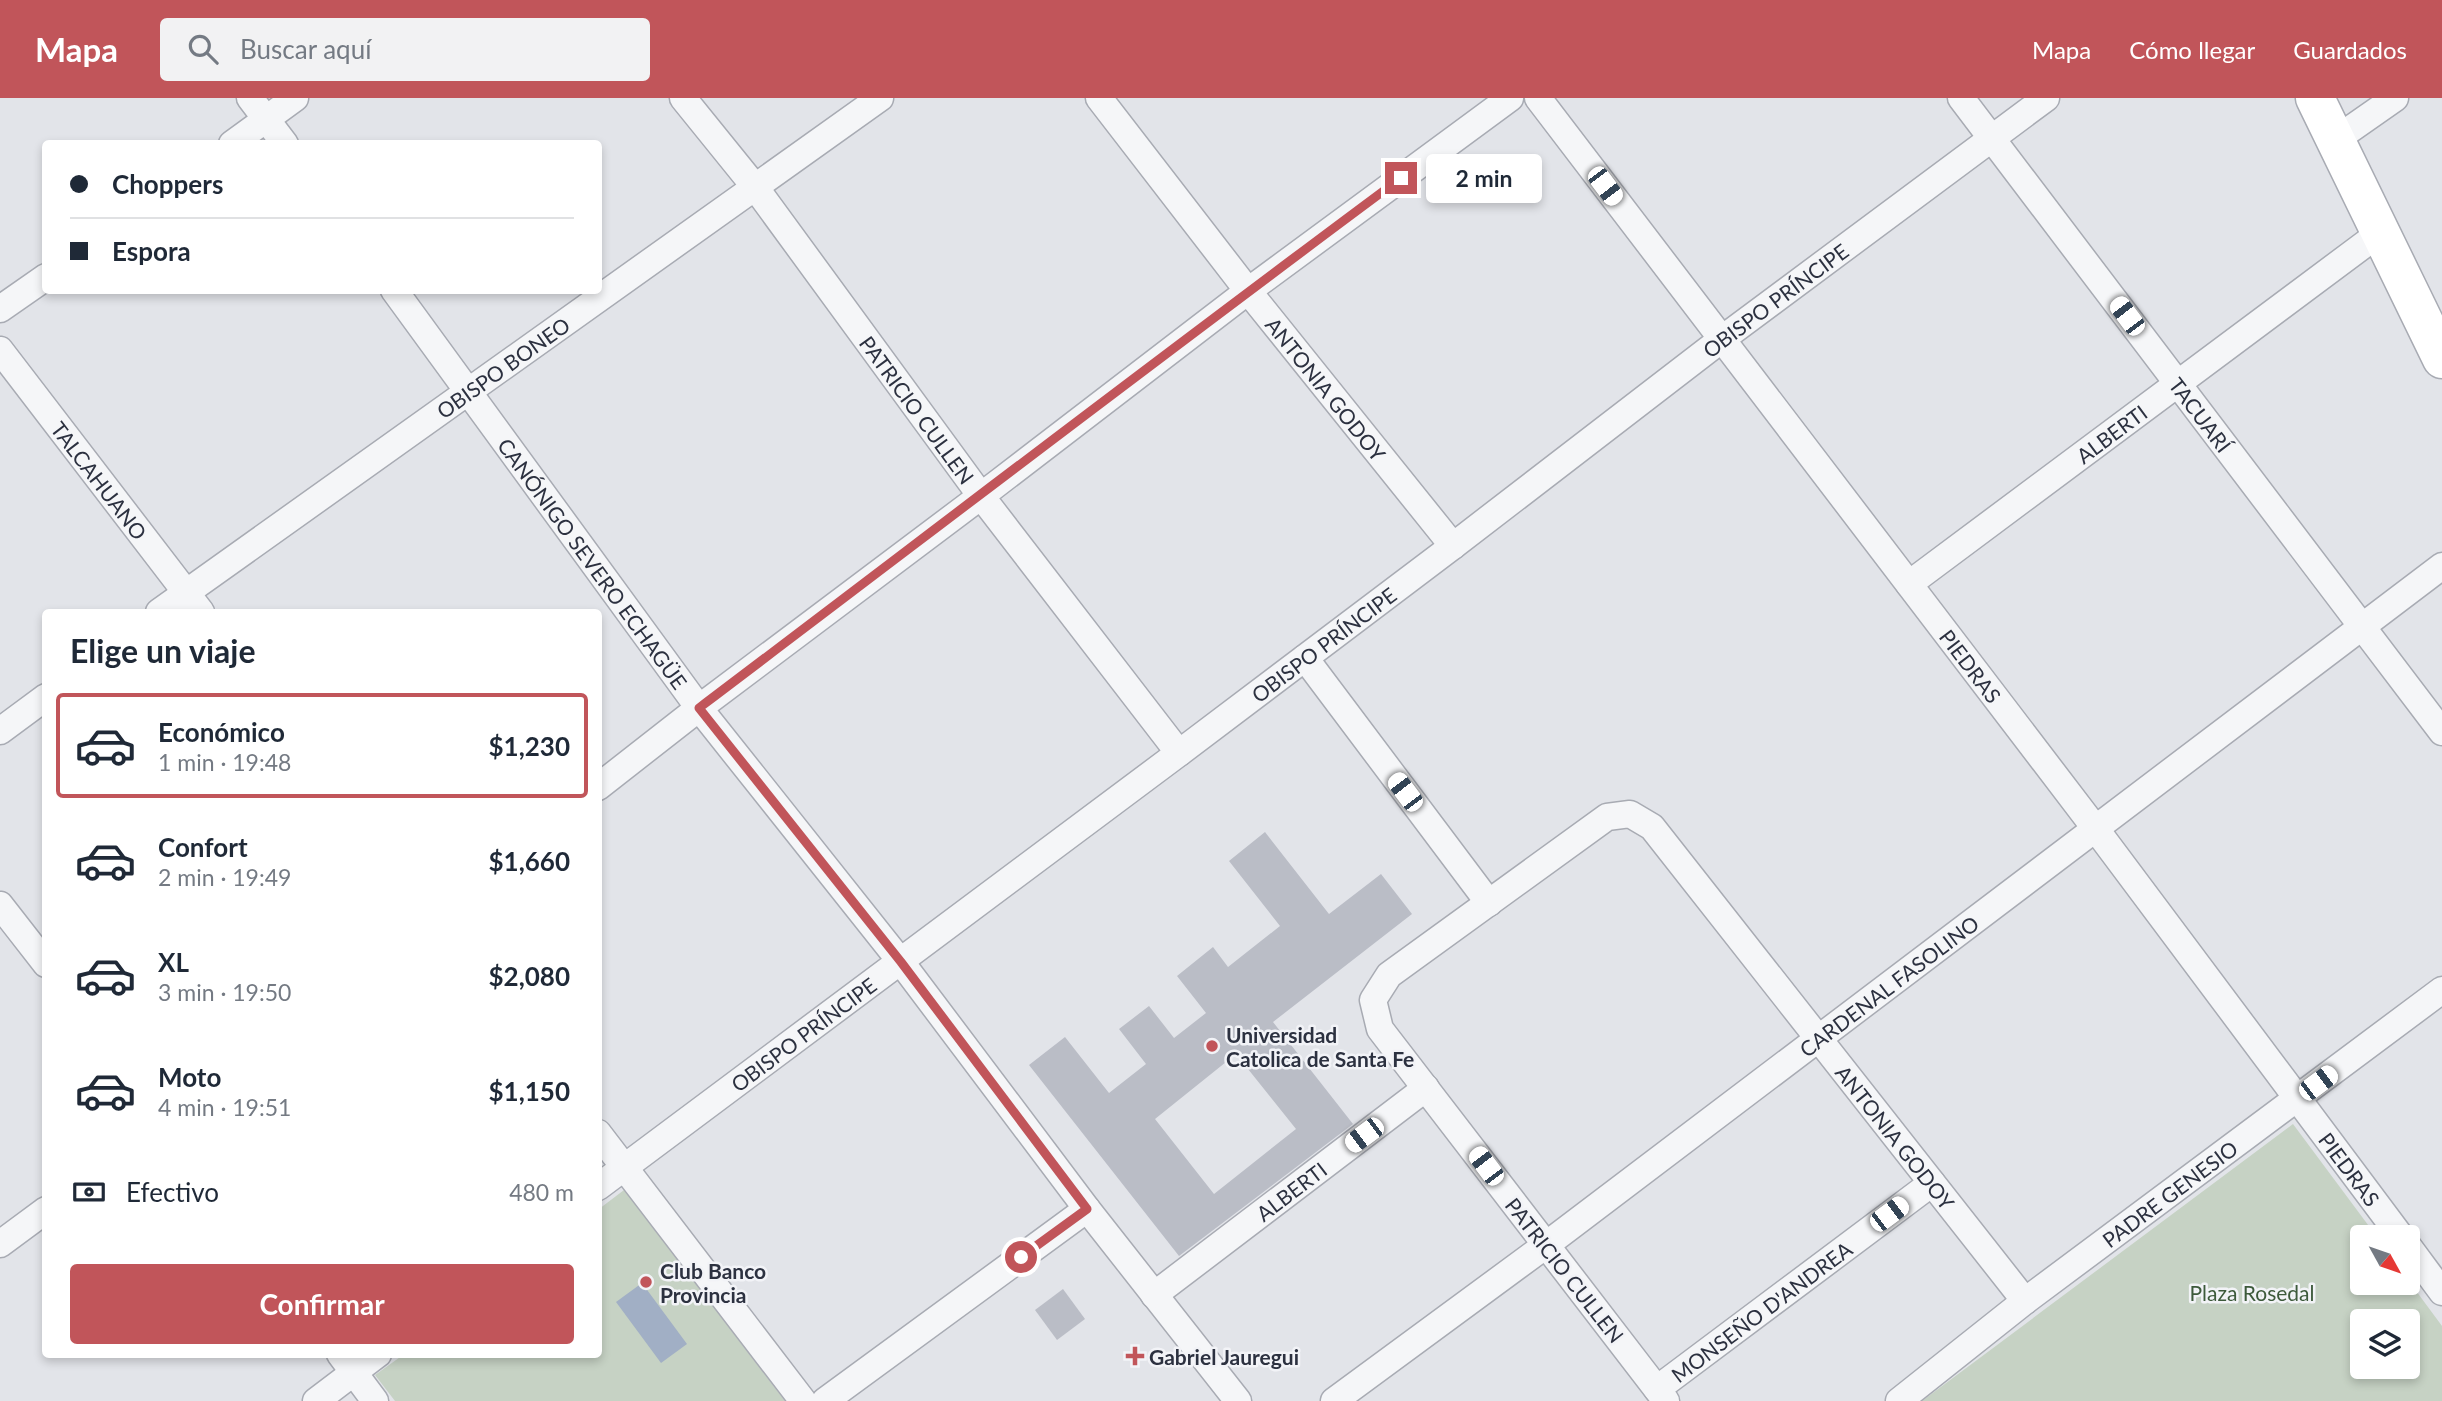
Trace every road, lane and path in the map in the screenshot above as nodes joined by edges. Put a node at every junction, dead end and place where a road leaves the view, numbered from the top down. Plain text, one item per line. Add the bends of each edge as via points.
1 (250, 98) edge
2 (295, 98) edge
3 (683, 98) edge
4 (880, 98) edge
5 (1099, 98) edge
6 (1510, 98) edge
7 (1538, 98) edge
8 (1961, 98) edge
9 (2046, 98) edge
10 (2315, 98) edge
11 (2395, 98) edge
12 (266, 119) junction
13 (1991, 138) junction
14 (237, 140) edge
15 (282, 140) edge
16 (2335, 141) junction
17 (755, 187) junction
18 (2381, 232) junction
19 (42, 280) edge
20 (1248, 291) junction
21 (397, 294) edge
22 (0, 309) edge
23 (1722, 339) junction
24 (0, 350) edge
25 (2442, 359) edge
26 (2177, 383) junction
27 (469, 392) junction
28 (981, 496) junction
29 (1453, 546) junction
30 (2442, 566) edge
31 (1909, 584) junction
32 (193, 603) edge
33 (170, 609) edge
34 (2362, 626) junction
35 (1305, 658) junction
36 (42, 700) edge
37 (699, 708) junction
38 (0, 731) edge
39 (2442, 732) edge
40 (1179, 753) junction
41 (602, 784) edge
42 (2095, 828) junction
43 (1489, 903) junction
44 (0, 905) edge
45 (42, 959) edge
46 (901, 962) junction
47 (2442, 990) edge
48 (1818, 1037) junction
49 (1426, 1088) junction
50 (2298, 1098) junction
51 (602, 1138) edge
52 (625, 1167) junction
53 (1932, 1183) junction
54 (602, 1184) edge
55 (1087, 1209) junction
56 (42, 1213) edge
57 (2392, 1225) edge
58 (0, 1244) edge
59 (1546, 1245) junction
60 (2420, 1262) edge
61 (2442, 1292) edge
62 (1154, 1295) junction
63 (2025, 1301) junction
64 (366, 1358) edge
65 (347, 1364) edge
66 (1662, 1395) edge
67 (316, 1401) edge
68 (375, 1401) edge
69 (803, 1401) edge
70 (825, 1401) edge
71 (1238, 1401) edge
72 (1334, 1401) edge
73 (1899, 1401) edge

1 - 12 street
2 - 12 street
3 - 17 street, PATRICIO CULLEN
4 - 17 street, OBISPO BONEO
5 - 20 street, ANTONIA GODOY
6 - 20 street
7 - 23 street, PIEDRAS
8 - 13 street, TACUARÍ
9 - 13 street, OBISPO PRÍNCIPE
10 - 16 main road
11 - 16 street
12 - 14 street
12 - 15 street
13 - 23 street, OBISPO PRÍNCIPE
13 - 26 street, TACUARÍ
16 - 18 main road
17 - 27 street, OBISPO BONEO
17 - 28 street, PATRICIO CULLEN
18 - 25 main road
18 - 26 street, ALBERTI
19 - 22 street
20 - 28 street
20 - 29 street, ANTONIA GODOY
21 - 27 street, CANÓNIGO SEVERO ECHAGÜE
23 - 29 street, OBISPO PRÍNCIPE
23 - 31 street, PIEDRAS
24 - 32 street, TALCAHUANO
26 - 31 street, ALBERTI
26 - 34 street, TACUARÍ
27 - 32 street, OBISPO BONEO
27 - 37 street, CANÓNIGO SEVERO ECHAGÜE
28 - 37 street
28 - 40 street, PATRICIO CULLEN
29 - 35 street, OBISPO PRÍNCIPE
30 - 34 street, CARDENAL FASOLINO
31 - 42 street, PIEDRAS
32 - 33 street, OBISPO BONEO
34 - 39 street, TACUARÍ
34 - 42 street, CARDENAL FASOLINO
35 - 40 street, OBISPO PRÍNCIPE
35 - 43 street
36 - 38 street
37 - 41 street
37 - 46 street, CANÓNIGO SEVERO ECHAGÜE
40 - 46 street, OBISPO PRÍNCIPE
42 - 48 street, CARDENAL FASOLINO
42 - 50 street, PIEDRAS
43 - 48 street, ANTONIA GODOY via 1607,817 1630,814 1652,827
43 - 49 street, PATRICIO CULLEN via 1389,975 1373,1000 1380,1029
44 - 45 street
46 - 52 street, OBISPO PRÍNCIPE
46 - 55 street, CANÓNIGO SEVERO ECHAGÜE
47 - 50 street, PADRE GENESIO
48 - 53 street, ANTONIA GODOY
48 - 59 street, CARDENAL FASOLINO
49 - 59 street, PATRICIO CULLEN
49 - 62 street, ALBERTI
50 - 57 street, PIEDRAS
50 - 63 street, PADRE GENESIO
51 - 52 street
52 - 54 street, OBISPO PRÍNCIPE
52 - 69 street
53 - 63 street, ANTONIA GODOY
53 - 66 street, MONSEÑO D'ANDREA
55 - 62 street, CANÓNIGO SEVERO ECHAGÜE
55 - 70 street
56 - 58 street
59 - 66 street, PATRICIO CULLEN
59 - 72 street, CARDENAL FASOLINO
60 - 61 street
62 - 71 street, CANÓNIGO SEVERO ECHAGÜE
63 - 73 street, PADRE GENESIO
64 - 65 street
65 - 67 street
65 - 68 street

